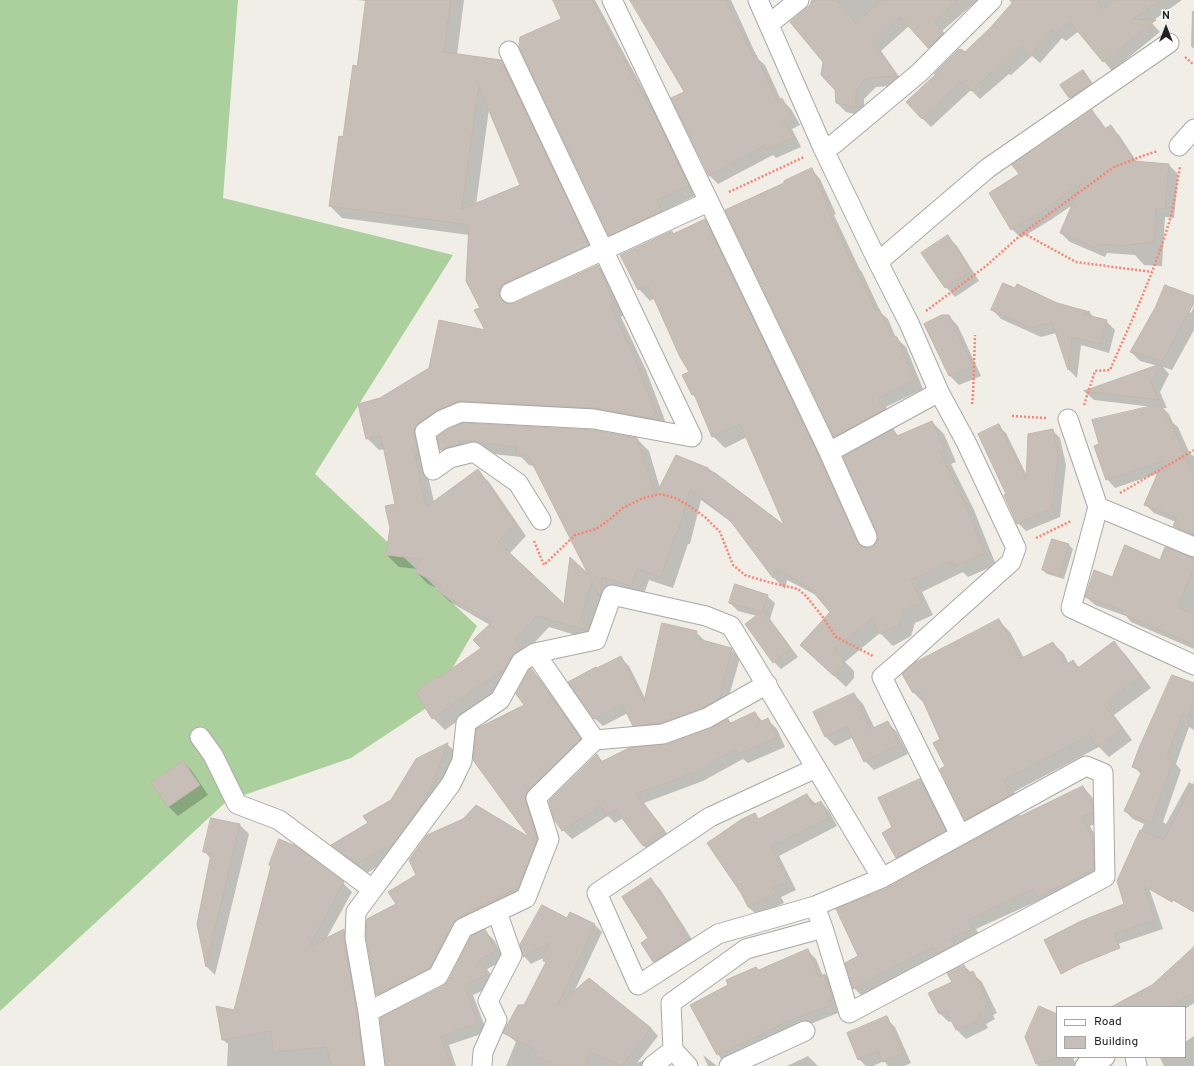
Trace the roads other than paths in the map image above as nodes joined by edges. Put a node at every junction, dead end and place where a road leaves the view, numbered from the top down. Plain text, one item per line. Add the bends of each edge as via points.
1 (612, 0) edge
2 (758, 0) edge
3 (799, 0) edge
4 (992, 0) edge
5 (769, 24) junction
6 (1170, 43) dead end
7 (509, 51) dead end
8 (1194, 129) edge
9 (1179, 146) road end
10 (824, 148) junction
11 (708, 202) junction
12 (604, 249) junction
13 (878, 262) junction
14 (510, 293) dead end
15 (939, 392) junction
16 (1068, 419) road end
17 (829, 452) junction
18 (1098, 507) junction
19 (541, 520) road end
20 (867, 536) dead end
21 (1194, 547) edge
22 (535, 653) junction
23 (1194, 665) edge
24 (767, 684) junction
25 (200, 737) dead end
26 (595, 740) junction
27 (816, 768) junction
28 (960, 835) junction
29 (882, 878) junction
30 (372, 889) junction
31 (815, 906) junction
32 (497, 912) junction
33 (824, 928) junction
34 (368, 1012) junction
35 (805, 1031) dead end
36 (672, 1050) junction
37 (1103, 1058) edge
38 (375, 1066) edge
39 (482, 1066) edge
40 (652, 1066) edge
41 (688, 1066) edge
42 (729, 1066) edge
43 (1085, 1066) edge

1 - 11 street
2 - 5 street
3 - 5 street
4 - 10 street via 919,73 834,144
5 - 10 street
6 - 13 street via 988,168
7 - 12 street
8 - 9 street
10 - 13 street
11 - 12 street
11 - 17 street
12 - 14 street
12 - 19 street via 692,437 594,419 461,412 442,420 425,432 433,470 450,458 474,452 518,483
13 - 15 street via 909,323
15 - 17 street
15 - 28 street via 966,442 1016,548 1011,562 882,677
16 - 18 street
17 - 20 street
18 - 21 street
18 - 23 street via 1071,608
22 - 24 street via 596,640 612,595 706,616 731,626
22 - 26 street
22 - 30 street via 521,662 500,700 466,723 462,761 451,784
24 - 26 street via 707,718 663,734
24 - 27 street
25 - 30 street via 214,755 237,804 279,820
26 - 32 street via 536,798 549,839 526,898
27 - 29 street
27 - 31 street via 710,817 597,893 638,984 718,934
28 - 29 street
28 - 33 street via 1086,766 1103,773 1105,877 849,1014
29 - 31 street
30 - 34 street via 356,912 355,938
31 - 33 street
32 - 34 street via 463,928 438,976
32 - 39 street via 512,955 488,1001 497,1020 483,1052
33 - 36 street via 746,949 672,1003
34 - 38 street
35 - 42 street
36 - 40 street
36 - 41 street
37 - 43 street

